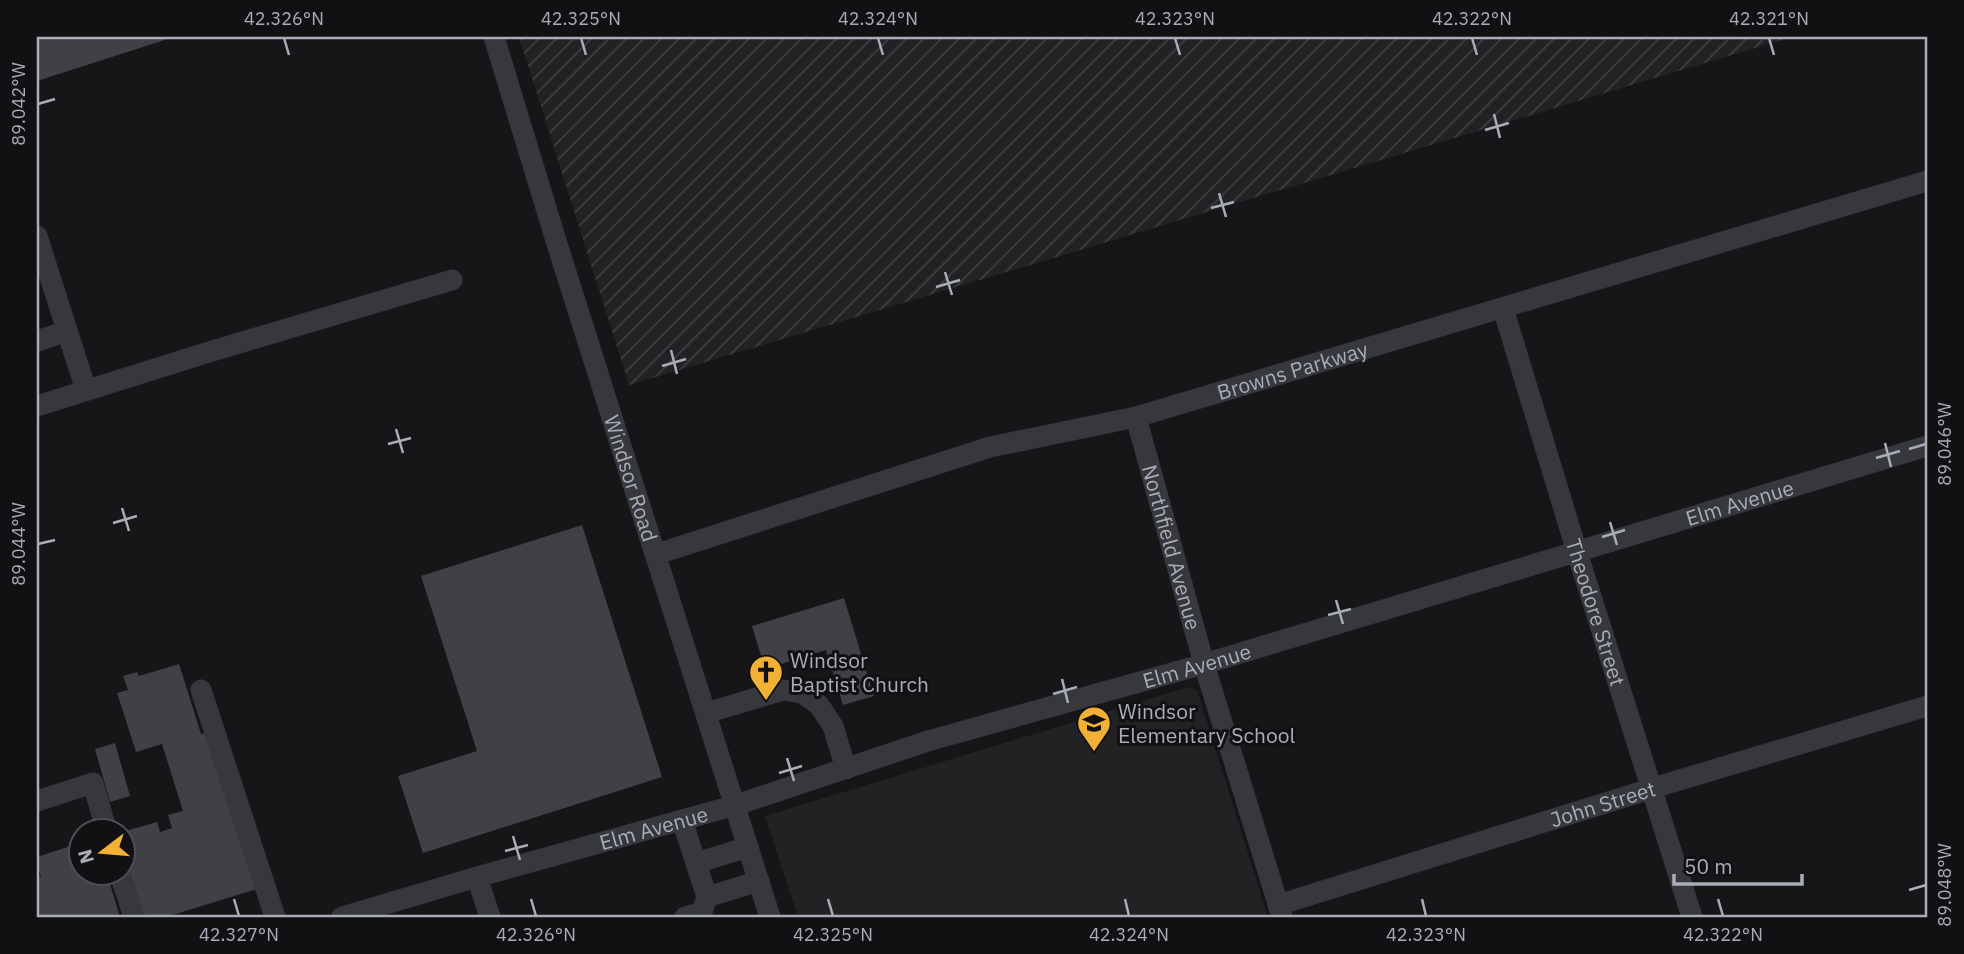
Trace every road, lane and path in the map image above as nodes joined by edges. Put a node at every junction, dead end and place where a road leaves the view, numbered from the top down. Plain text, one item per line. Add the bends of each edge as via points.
1 (494, 37) edge
2 (1927, 181) edge
3 (37, 236) edge
4 (452, 280) dead end
5 (44, 284) edge
6 (1503, 308) junction
7 (67, 331) junction
8 (37, 341) edge
9 (86, 390) junction
10 (37, 406) edge
11 (1136, 417) junction
12 (1927, 446) edge
13 (1577, 552) junction
14 (657, 554) junction
15 (1204, 664) junction
16 (201, 690) dead end
17 (1927, 706) edge
18 (706, 713) junction
19 (846, 769) junction
20 (1653, 788) junction
21 (37, 802) edge
22 (736, 805) junction
23 (103, 818) edge
24 (682, 820) junction
25 (748, 847) junction
26 (696, 863) junction
27 (477, 877) junction
28 (759, 881) junction
29 (125, 888) edge
30 (707, 897) junction
31 (1280, 911) edge
32 (134, 917) edge
33 (275, 917) edge
34 (342, 917) edge
35 (490, 917) edge
36 (685, 917) edge
37 (770, 917) edge
38 (1692, 917) edge

1 - 14 street, Windsor Road
2 - 6 street, Browns Parkway
3 - 5 street
4 - 9 street
5 - 7 street
6 - 11 street, Browns Parkway
6 - 13 street, Theodore Street
7 - 8 street
7 - 9 street
9 - 10 street
11 - 14 street, Browns Parkway via 990,447
11 - 15 street, Northfield Avenue
12 - 13 street, Elm Avenue
13 - 15 street, Elm Avenue
13 - 20 street, Theodore Street
14 - 18 street, Windsor Road
15 - 19 street, Elm Avenue via 928,741
15 - 31 street, Northfield Avenue
16 - 33 street
17 - 20 street, John Street
18 - 19 street via 783,690 802,693 819,705 833,726
18 - 22 street, Windsor Road
19 - 22 street, Elm Avenue
20 - 31 street, John Street
20 - 38 street, Theodore Street
21 - 23 street via 93,783
22 - 24 street, Elm Avenue
22 - 25 street, Windsor Road
24 - 26 street
24 - 27 street, Elm Avenue
25 - 26 street
25 - 28 street, Windsor Road
26 - 30 street
27 - 34 street, Elm Avenue
27 - 35 street
28 - 30 street
28 - 37 street, Windsor Road
29 - 32 street
30 - 36 street via 702,912

